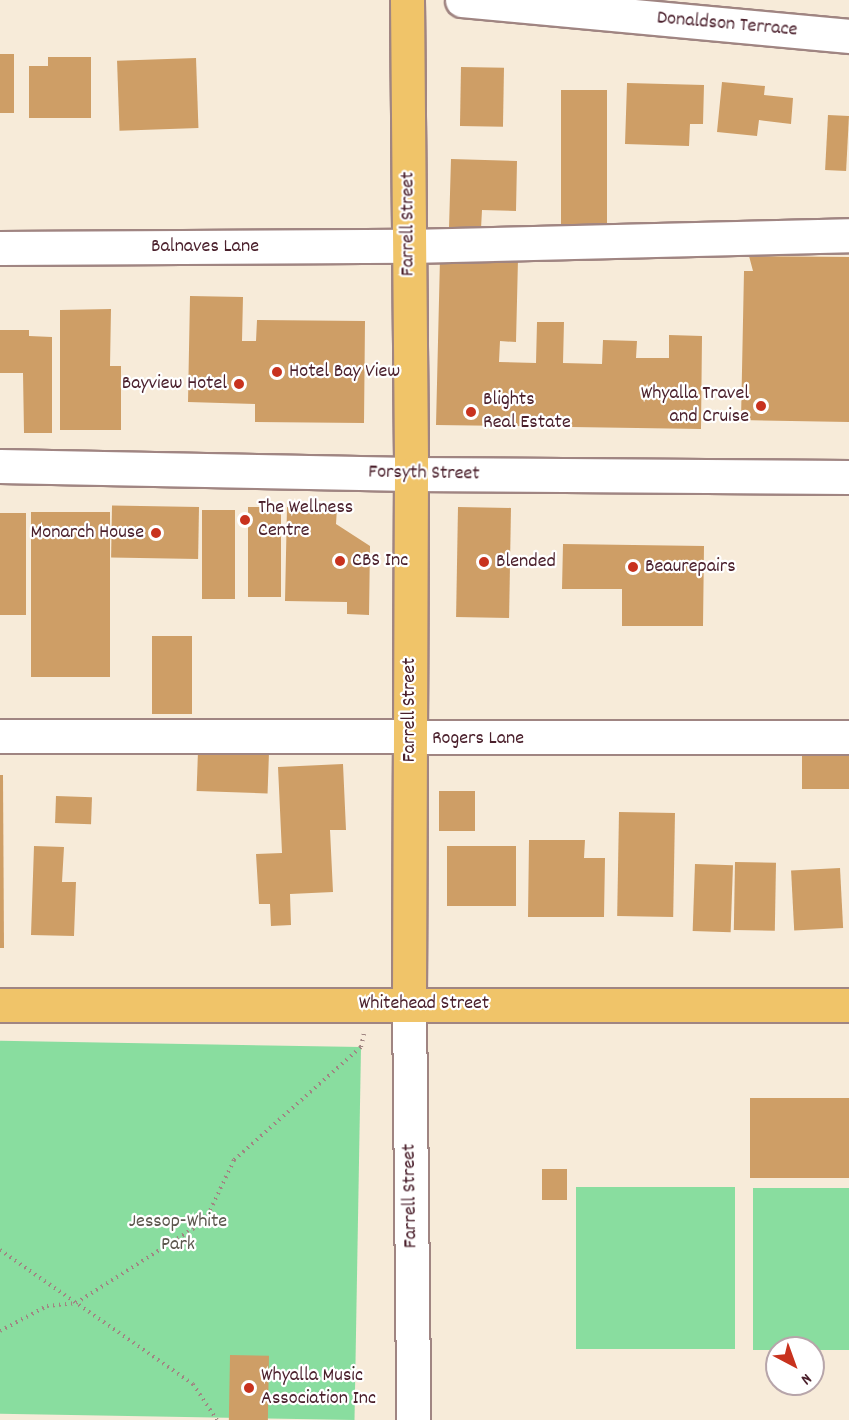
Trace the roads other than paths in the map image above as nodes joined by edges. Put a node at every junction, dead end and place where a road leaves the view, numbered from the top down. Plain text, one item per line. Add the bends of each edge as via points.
1 (407, 0) edge
2 (462, 0) edge
3 (849, 36) edge
4 (849, 235) edge
5 (409, 246) junction
6 (0, 248) edge
7 (0, 466) edge
8 (411, 474) junction
9 (849, 477) edge
10 (0, 736) edge
11 (849, 737) edge
12 (410, 739) junction
13 (408, 1004) junction
14 (0, 1005) edge
15 (849, 1005) edge
16 (413, 1420) edge

1 - 5 main road, Farrell Street
2 - 3 street, Donaldson Terrace
4 - 5 street, Balnaves Lane
5 - 6 street, Balnaves Lane
5 - 8 main road, Farrell Street
7 - 8 street, Forsyth Street
8 - 9 street, Forsyth Street
8 - 12 main road, Farrell Street
10 - 12 street, Rogers Lane
11 - 12 street, Rogers Lane
12 - 13 main road, Farrell Street
13 - 14 main road, Whitehead Street
13 - 15 main road, Whitehead Street
13 - 16 street, Farrell Street

